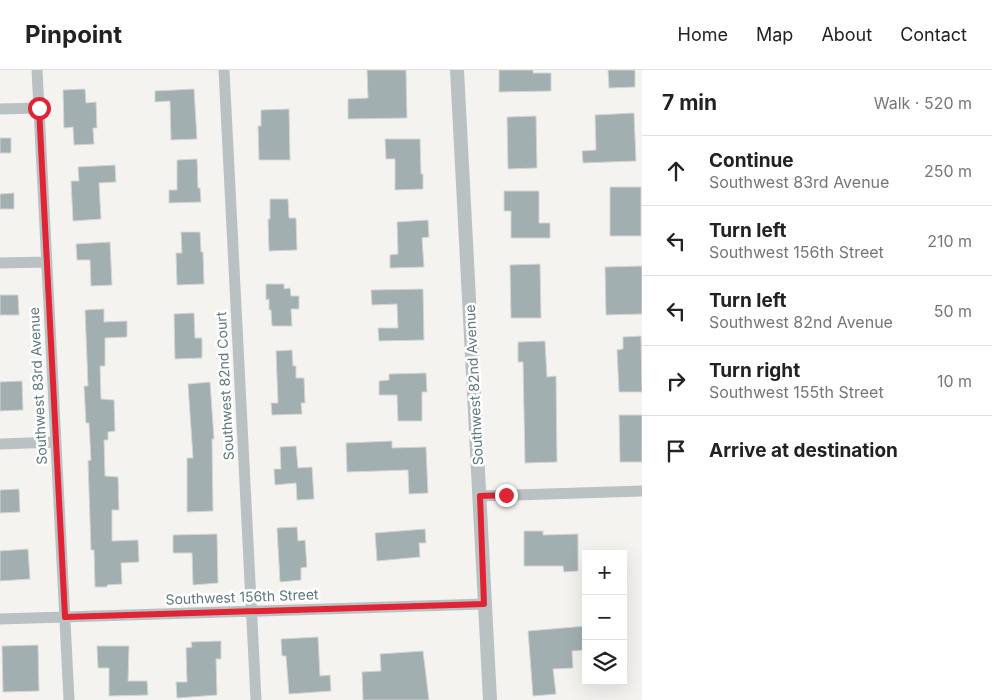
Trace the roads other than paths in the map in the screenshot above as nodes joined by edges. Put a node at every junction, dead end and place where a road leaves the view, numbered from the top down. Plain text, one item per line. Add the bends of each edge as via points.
1 (37, 70) edge
2 (224, 70) edge
3 (457, 70) edge
4 (39, 108) junction
5 (0, 109) edge
6 (47, 262) junction
7 (0, 263) edge
8 (56, 442) junction
9 (0, 444) edge
10 (642, 491) edge
11 (480, 496) junction
12 (484, 604) junction
13 (251, 612) junction
14 (65, 617) junction
15 (0, 619) edge
16 (68, 700) edge
17 (256, 700) edge
18 (490, 700) edge

1 - 4 street, Southwest 83rd Avenue
2 - 13 street, Southwest 82nd Court
3 - 11 street, Southwest 82nd Avenue
4 - 5 street
4 - 6 street, Southwest 83rd Avenue
6 - 7 street
6 - 8 street, Southwest 83rd Avenue
8 - 9 street
8 - 14 street, Southwest 83rd Avenue
10 - 11 street
11 - 12 street, Southwest 82nd Avenue
12 - 13 street, Southwest 156th Street
12 - 18 street, Southwest 82nd Avenue
13 - 14 street, Southwest 156th Street
13 - 17 street, Southwest 82nd Court
14 - 15 street, Southwest 156th Street
14 - 16 street, Southwest 83rd Avenue

